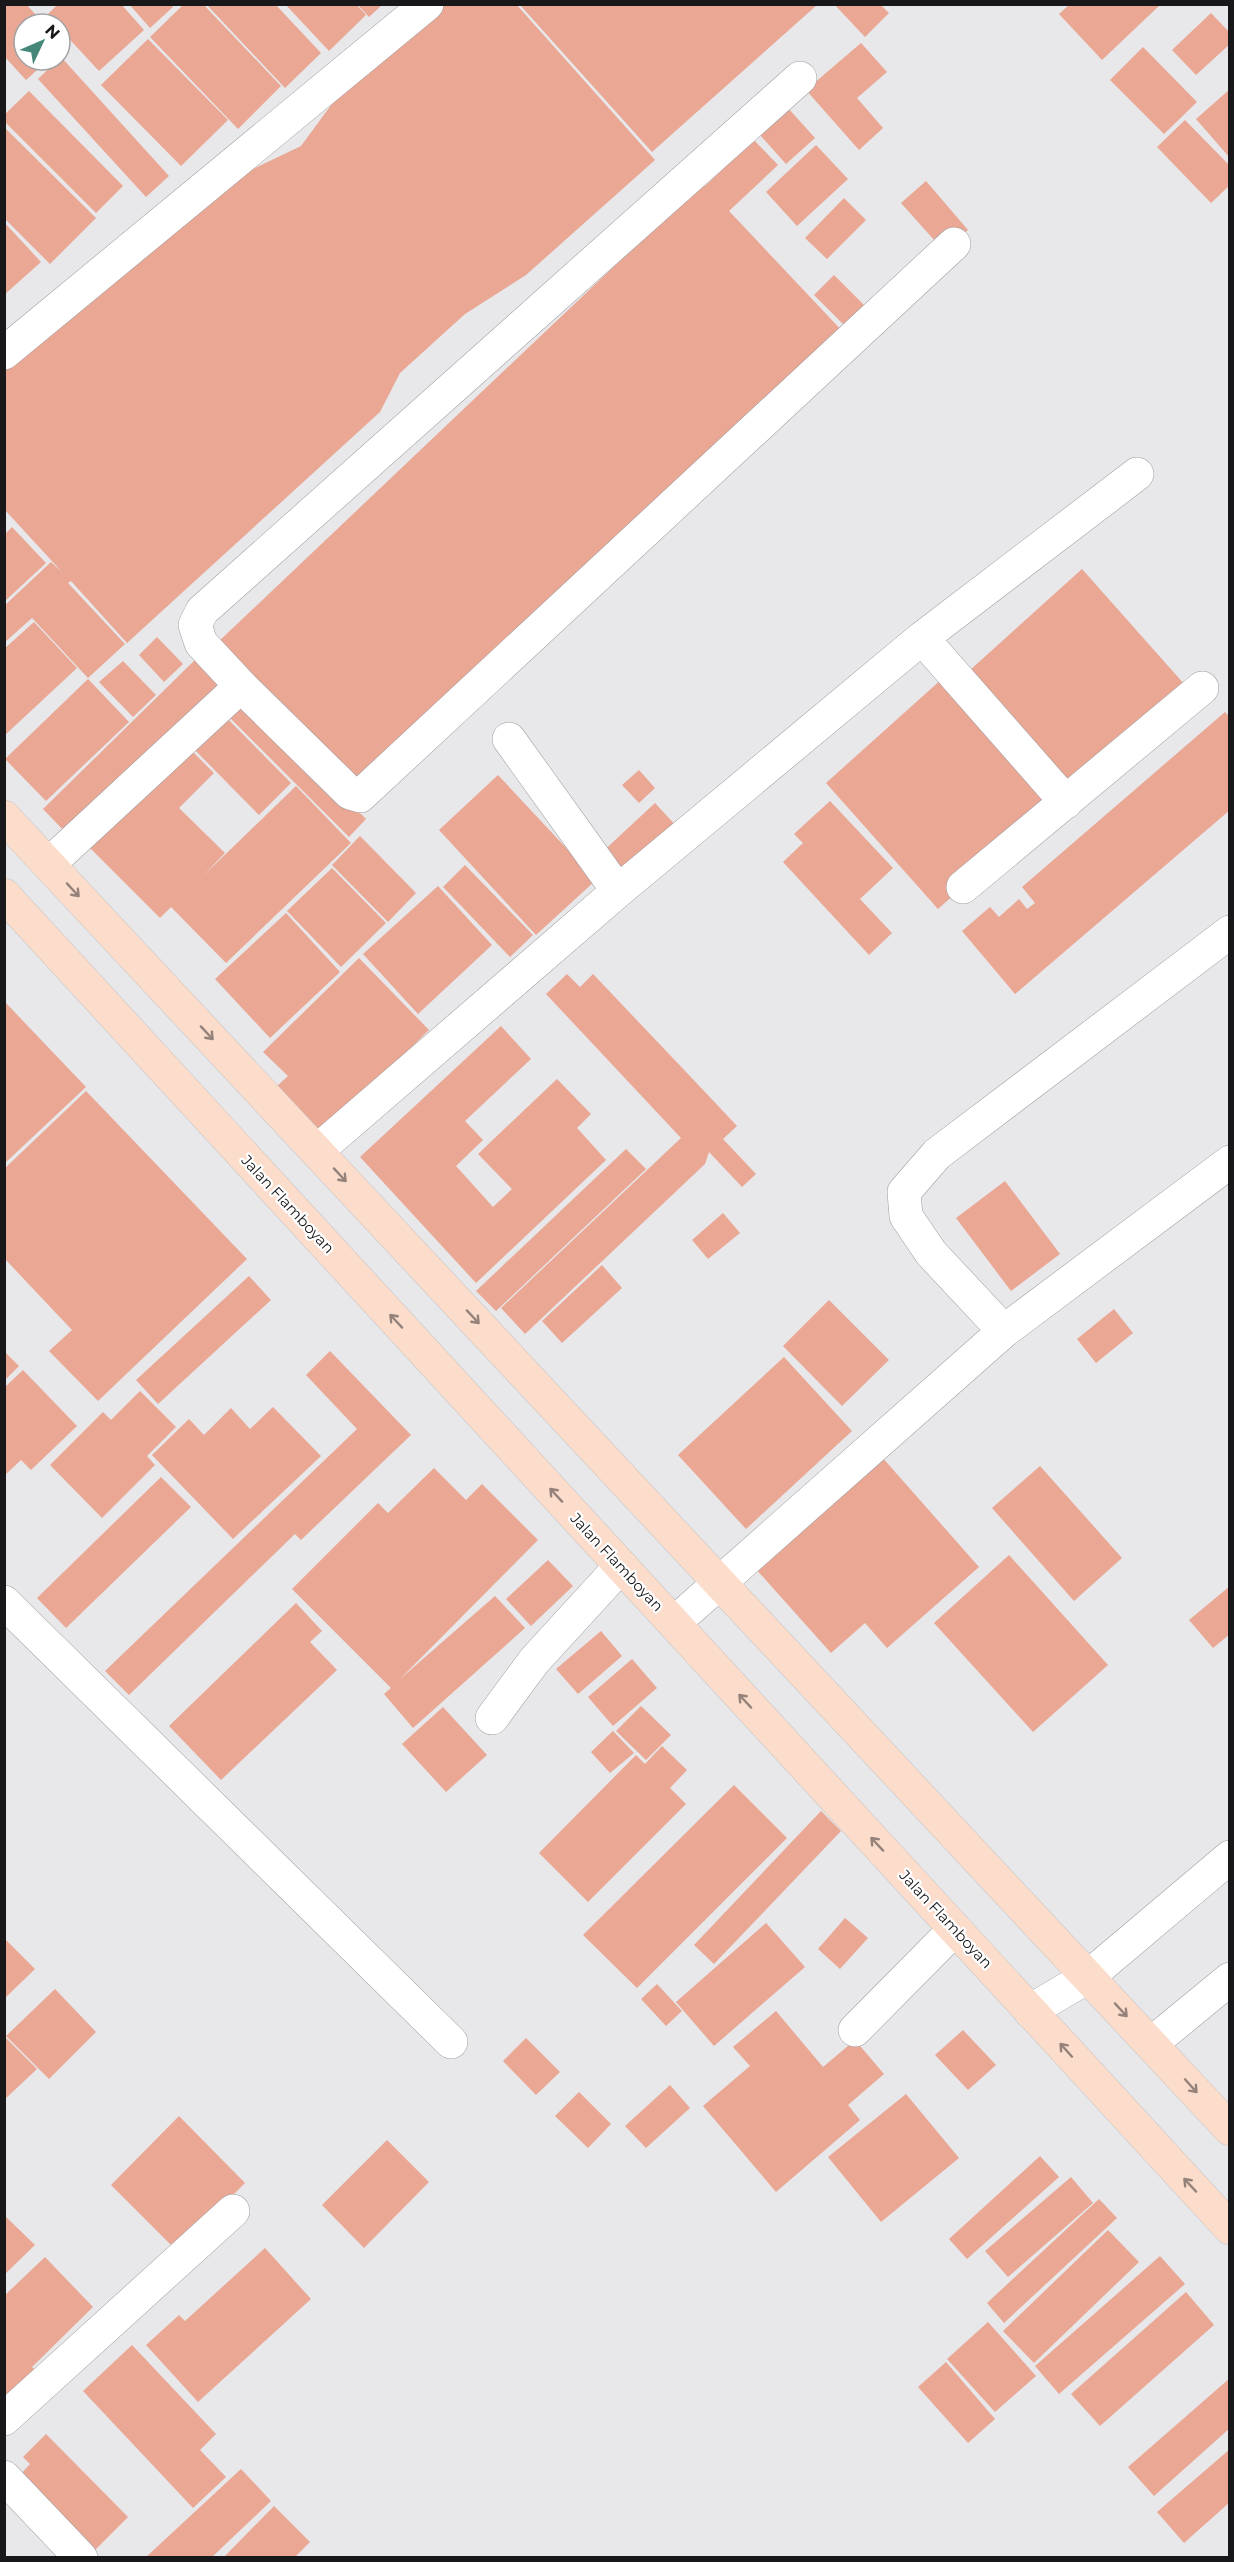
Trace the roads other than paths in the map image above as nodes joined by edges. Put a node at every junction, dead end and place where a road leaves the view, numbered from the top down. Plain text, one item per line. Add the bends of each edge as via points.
1 (427, 4) edge
2 (800, 78) dead end
3 (954, 244) dead end
4 (4, 353) edge
5 (1137, 474) dead end
6 (922, 638) junction
7 (241, 686) junction
8 (1202, 688) dead end
9 (509, 739) dead end
10 (1066, 802) junction
11 (4, 817) edge
12 (49, 864) junction
13 (963, 887) dead end
14 (618, 891) junction
15 (4, 895) edge
16 (1230, 932) edge
17 (317, 1150) junction
18 (1230, 1162) edge
19 (1004, 1331) junction
20 (621, 1566) junction
21 (719, 1581) junction
22 (4, 1602) edge
23 (674, 1623) junction
24 (492, 1718) dead end
25 (1230, 1857) edge
26 (955, 1929) junction
27 (1089, 1976) junction
28 (1230, 1979) edge
29 (1030, 2011) junction
30 (855, 2030) dead end
31 (451, 2042) dead end
32 (1152, 2043) junction
33 (1230, 2128) edge
34 (233, 2211) dead end
35 (1230, 2228) edge
36 (4, 2419) edge
37 (4, 2478) edge
38 (81, 2558) edge

1 - 4 street
2 - 7 street via 202,611 195,625 201,643
3 - 7 street via 360,796 350,793
5 - 6 street
6 - 10 street
6 - 14 street
7 - 12 street
8 - 10 street
9 - 14 street
10 - 13 street
11 - 12 main road
12 -> 17 main road
14 - 17 street
20 -> 15 main road, Jalan Flamboyan
16 - 19 street via 937,1154 904,1192 906,1216 931,1253
17 -> 21 main road
18 - 19 street
19 - 21 street
20 - 23 main road, Jalan Flamboyan
20 - 24 street via 534,1661
21 - 23 street
21 - 27 main road
22 - 31 street
26 -> 23 main road, Jalan Flamboyan
25 - 27 street
26 - 29 main road, Jalan Flamboyan
26 - 30 street
27 - 29 street
27 -> 32 main road
28 - 32 street
35 -> 29 main road, Jalan Flamboyan
32 -> 33 main road
34 - 36 street
37 - 38 street

